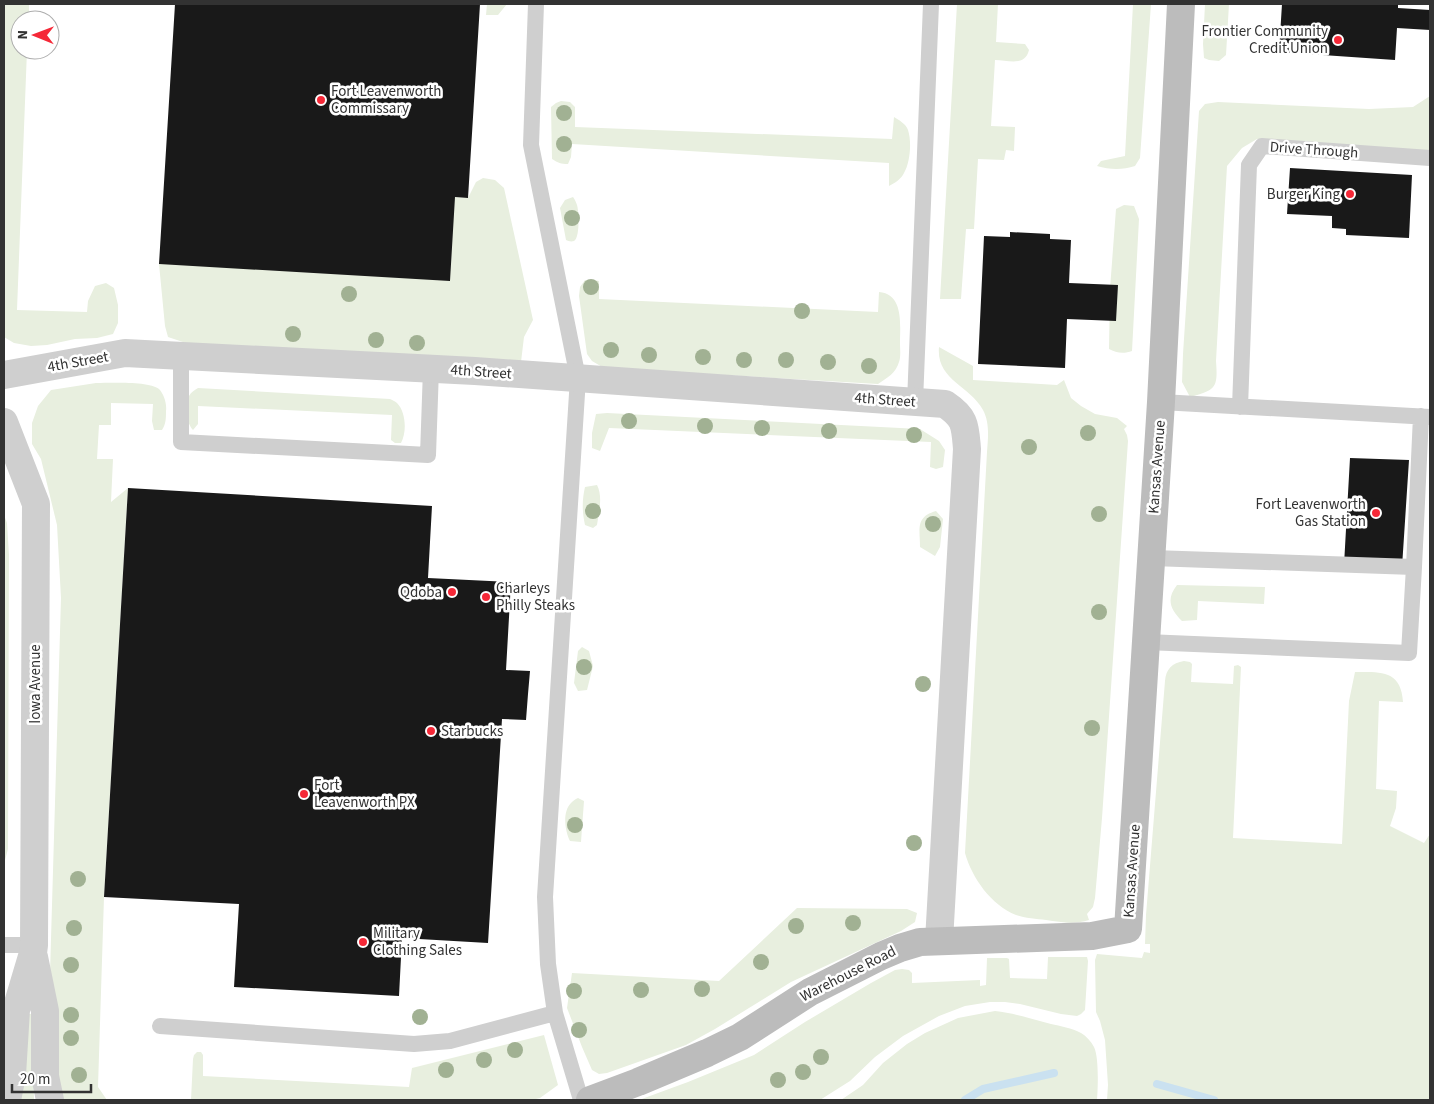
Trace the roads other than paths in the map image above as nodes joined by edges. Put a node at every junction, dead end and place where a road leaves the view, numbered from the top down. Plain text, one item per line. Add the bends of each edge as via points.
1 (536, 4) edge
2 (931, 4) edge
3 (1181, 4) edge
4 (1430, 158) edge
5 (181, 356) junction
6 (431, 369) junction
7 (4, 376) edge
8 (578, 378) junction
9 (915, 402) junction
10 (1161, 402) junction
11 (1240, 407) junction
12 (1426, 417) edge
13 (4, 422) edge
14 (1152, 558) junction
15 (1414, 567) junction
16 (1146, 642) junction
17 (1128, 929) joint
18 (939, 941) junction
19 (4, 945) edge
20 (34, 949) junction
21 (555, 1013) junction
22 (160, 1026) dead end
23 (6, 1100) edge
24 (50, 1100) edge
25 (581, 1100) edge
26 (590, 1100) edge

1 - 8 lane via 531,145
2 - 9 lane
3 - 10 street, Kansas Avenue
4 - 11 lane, Drive Through via 1262,146 1249,164
5 - 6 street, 4th Street
5 - 6 lane via 181,442 418,455 428,455
5 - 7 street, 4th Street via 125,353
6 - 8 street, 4th Street
8 - 9 street, 4th Street
8 - 21 lane via 545,897 548,964
9 - 18 street, 4th Street via 945,404 958,412 965,426 967,449
10 - 11 lane
10 - 14 street, Kansas Avenue
11 - 12 lane
12 - 15 lane
13 - 20 street, Iowa Avenue via 36,504
14 - 15 lane
14 - 16 street, Kansas Avenue
15 - 16 lane via 1409,653
16 - 17 street, Kansas Avenue
17 - 18 street, Warehouse Road via 1092,936
18 - 26 street, Warehouse Road via 920,942 881,956 810,992 740,1037
19 - 20 lane
20 - 23 street, Iowa Avenue via 16,1010 12,1075
20 - 24 street, Iowa Avenue via 45,1011 45,1076
21 - 22 lane via 450,1041 414,1044
21 - 25 lane

